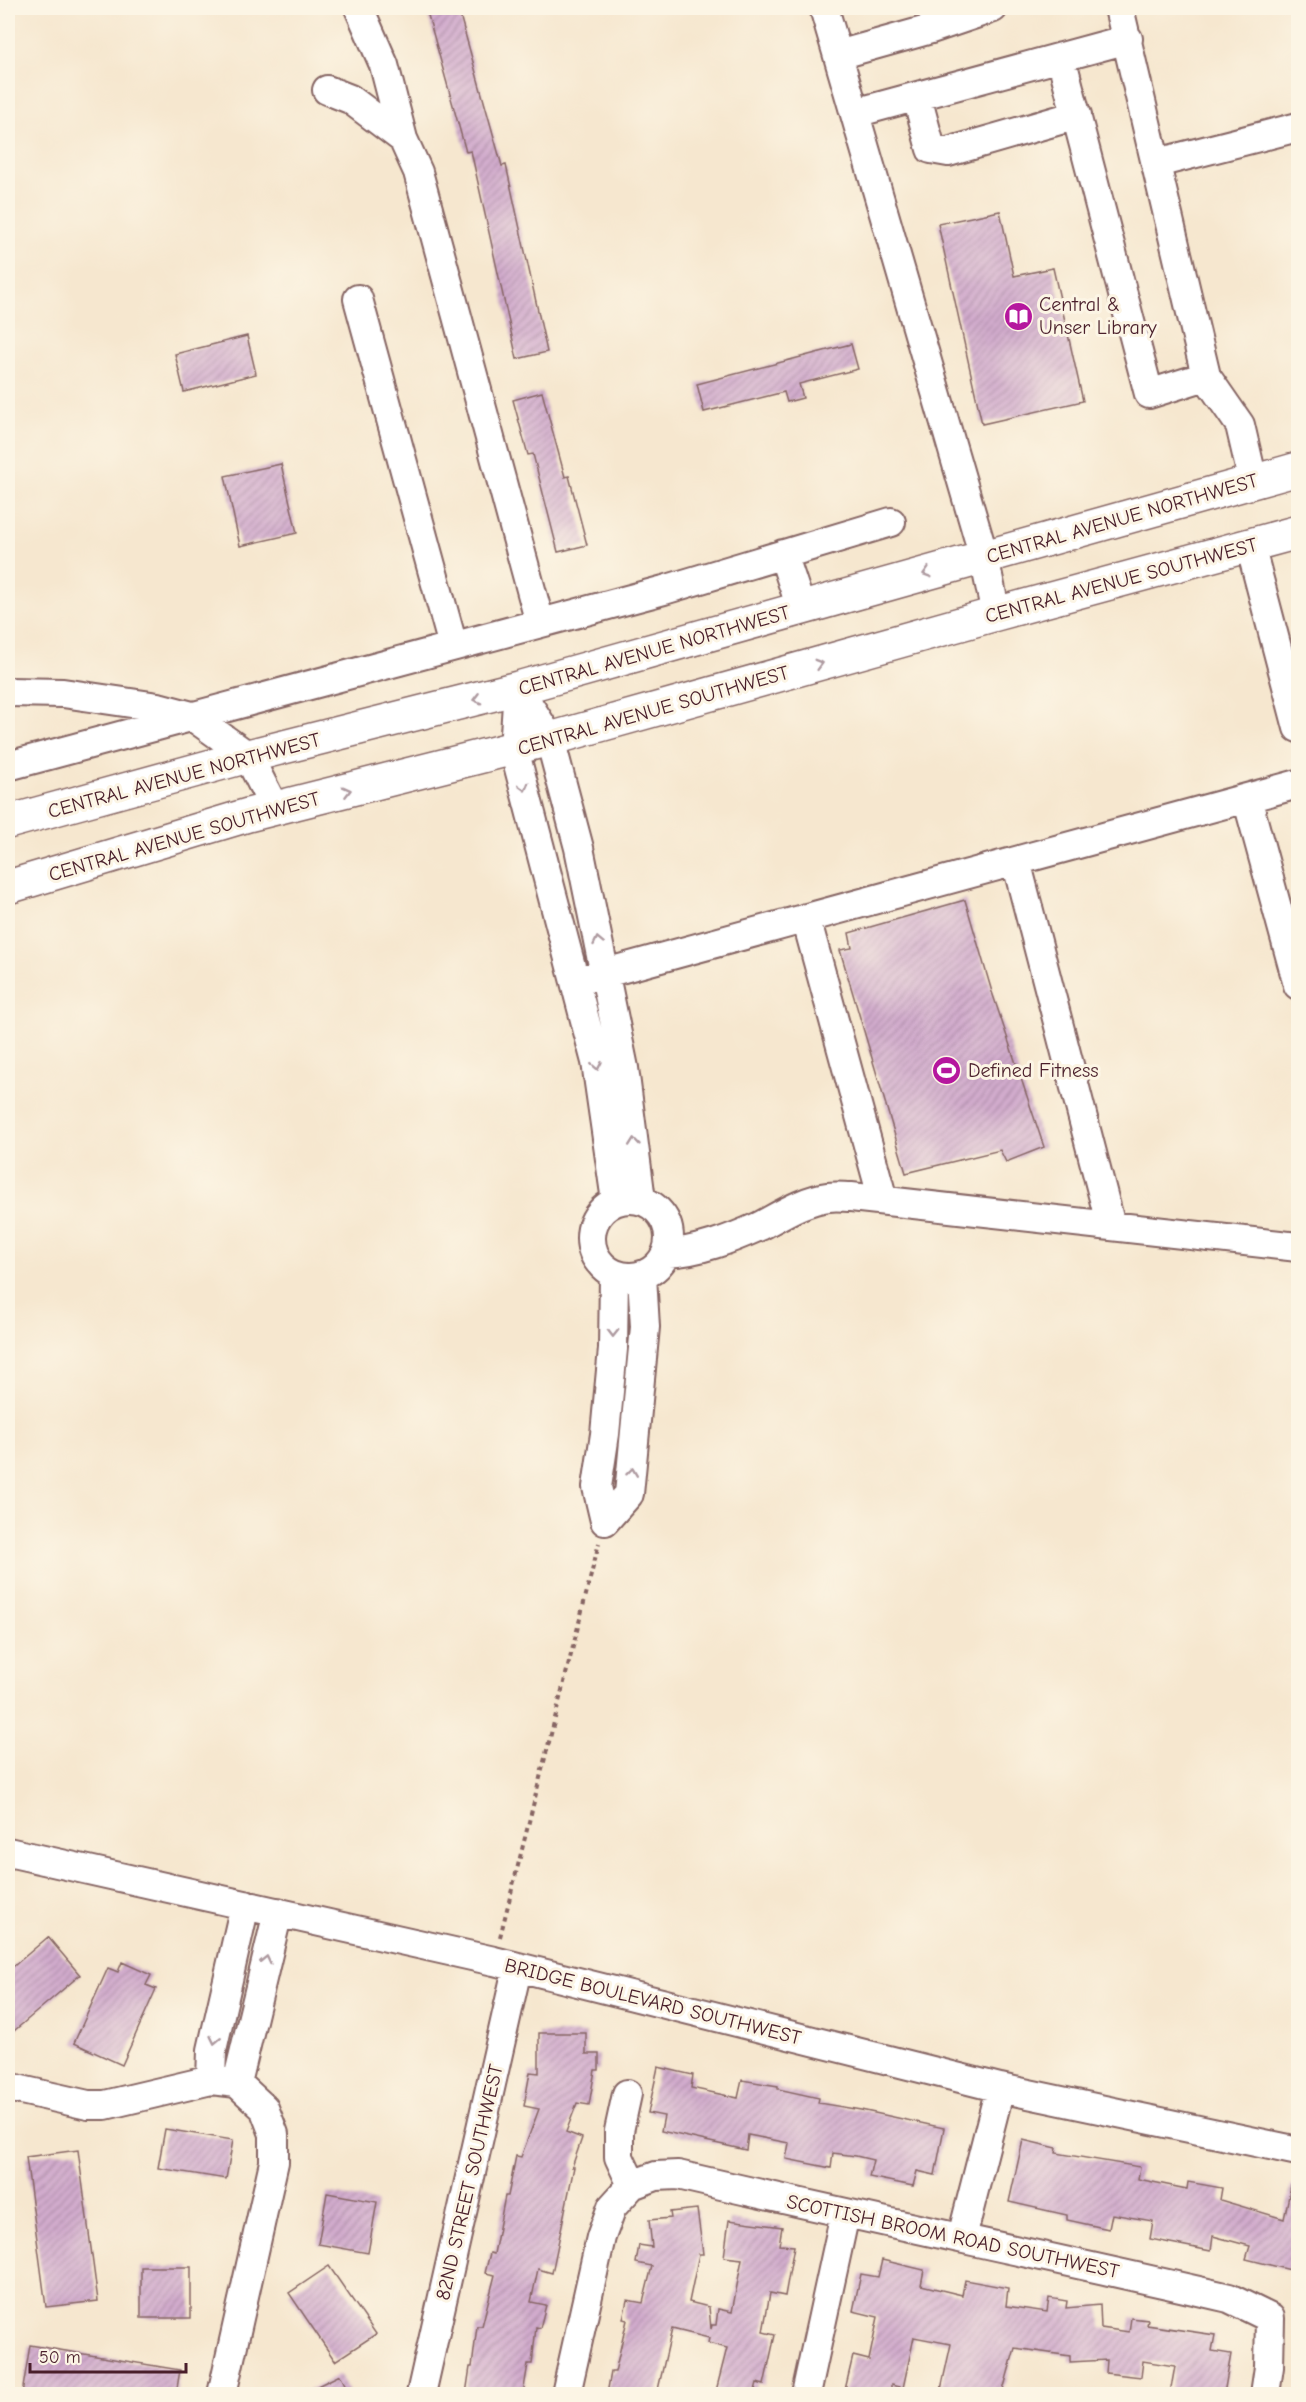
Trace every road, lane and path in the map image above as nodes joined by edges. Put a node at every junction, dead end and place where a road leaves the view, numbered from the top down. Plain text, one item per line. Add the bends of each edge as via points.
1 (359, 8) edge
2 (825, 8) edge
3 (993, 8) edge
4 (1119, 8) edge
5 (962, 13) edge
6 (1128, 39) junction
7 (838, 55) junction
8 (1061, 57) junction
9 (327, 90) dead end
10 (917, 97) junction
11 (855, 113) junction
12 (1077, 115) junction
13 (1299, 128) edge
14 (403, 139) junction
15 (1157, 163) junction
16 (358, 298) dead end
17 (1206, 376) junction
18 (1299, 469) edge
19 (1254, 481) junction
20 (891, 522) dead end
21 (1299, 532) edge
22 (1250, 545) junction
23 (783, 554) junction
24 (984, 557) junction
25 (801, 608) junction
26 (996, 614) junction
27 (540, 623) junction
28 (453, 646) junction
29 (518, 688) junction
30 (8, 692) edge
31 (192, 716) junction
32 (1299, 729) edge
33 (550, 739) junction
34 (513, 749) junction
35 (248, 756) junction
36 (8, 766) edge
37 (1299, 784) edge
38 (1247, 798) junction
39 (275, 808) junction
40 (8, 822) edge
41 (1016, 861) junction
42 (8, 887) edge
43 (806, 918) junction
44 (605, 973) junction
45 (576, 981) junction
46 (1299, 985) edge
47 (883, 1200) junction
48 (628, 1201) junction
49 (1111, 1226) junction
50 (668, 1243) junction
51 (1299, 1247) edge
52 (614, 1275) junction
53 (642, 1276) junction
54 (605, 1521) junction
55 (8, 1852) edge
56 (244, 1905) junction
57 (278, 1912) junction
58 (506, 1965) junction
59 (224, 2000) junction
60 (255, 2007) junction
61 (224, 2081) junction
62 (8, 2087) edge
63 (1000, 2088) junction
64 (627, 2094) dead end
65 (1299, 2151) edge
66 (632, 2185) junction
67 (845, 2214) junction
68 (962, 2237) junction
69 (222, 2394) edge
70 (420, 2394) edge
71 (566, 2394) edge
72 (806, 2394) edge
73 (1265, 2394) edge

1 - 14 street via 384,65
2 - 7 street
3 - 5 street
4 - 6 street
5 - 7 street
6 - 8 street
6 - 15 street
7 - 11 street
8 - 10 street
8 - 12 street
9 - 14 street via 350,99
10 - 11 street
10 - 12 street via 931,149 948,152
11 - 24 street
12 - 17 street via 1149,394
13 - 15 street
14 - 27 street via 418,172
15 - 17 street
16 - 28 street
17 - 19 street via 1240,425
18 - 19 main road, CENTRAL AVENUE NORTHWEST
19 - 24 main road, CENTRAL AVENUE NORTHWEST
20 - 23 street
21 - 22 main road, CENTRAL AVENUE SOUTHWEST
22 - 26 main road, CENTRAL AVENUE SOUTHWEST
22 - 32 street
23 - 25 street
23 - 27 street
24 -> 25 main road, CENTRAL AVENUE NORTHWEST
24 - 26 street
25 - 29 main road, CENTRAL AVENUE NORTHWEST
33 -> 26 main road, CENTRAL AVENUE SOUTHWEST
27 - 28 street
28 - 31 street
29 - 33 street
29 - 34 street
29 -> 35 main road, CENTRAL AVENUE NORTHWEST
30 - 31 street via 63,693
31 - 35 street
31 - 36 street
33 - 34 main road, CENTRAL AVENUE SOUTHWEST
44 -> 33 street via 579,848
39 -> 34 main road, CENTRAL AVENUE SOUTHWEST
34 -> 45 street
35 - 39 street
35 - 40 main road, CENTRAL AVENUE NORTHWEST
37 - 38 street
38 - 41 street
38 - 46 street
39 - 42 main road, CENTRAL AVENUE SOUTHWEST
41 - 43 street
41 - 49 street
43 - 44 street
43 - 47 street
44 - 45 street
48 -> 44 street via 624,1068
45 -> 48 street
47 - 49 street
47 - 50 street via 827,1197 686,1252
48 - 50 street via 660,1212
48 - 52 street via 604,1208 590,1231 594,1257
49 - 51 street
50 - 53 street via 652,1271
52 - 53 street
52 -> 54 street via 613,1349 597,1487
54 -> 53 street via 629,1494 645,1327
54 - 58 path
55 - 56 street, BRIDGE BOULEVARD SOUTHWEST
56 - 57 street, BRIDGE BOULEVARD SOUTHWEST
56 - 59 street
57 - 58 street, BRIDGE BOULEVARD SOUTHWEST
60 -> 57 street
58 - 63 street, BRIDGE BOULEVARD SOUTHWEST
58 - 70 street, 82ND STREET SOUTHWEST
59 - 60 street
59 -> 61 street via 212,2050
60 - 61 street
61 - 62 street via 105,2105 88,2105
61 - 69 street via 264,2109 274,2134 274,2162
63 - 65 street, BRIDGE BOULEVARD SOUTHWEST
63 - 68 street
64 - 66 street via 619,2131 619,2157
66 - 67 street, SCOTTISH BROOM ROAD SOUTHWEST via 656,2176 678,2175
66 - 71 street via 612,2208 601,2237
67 - 68 street, SCOTTISH BROOM ROAD SOUTHWEST
67 - 72 street
68 - 73 street, SCOTTISH BROOM ROAD SOUTHWEST via 1229,2298 1270,2318

